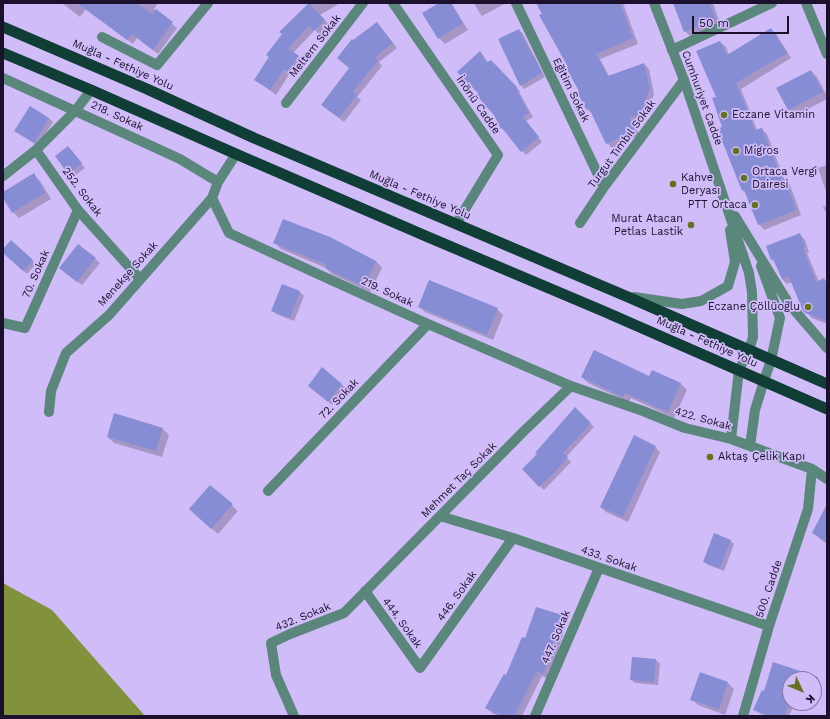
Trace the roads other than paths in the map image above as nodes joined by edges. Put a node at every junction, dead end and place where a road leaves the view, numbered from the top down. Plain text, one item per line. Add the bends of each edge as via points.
1 (208, 3) edge
2 (363, 3) edge
3 (393, 3) edge
4 (516, 3) edge
5 (654, 3) edge
6 (772, 3) edge
7 (806, 3) edge
8 (3, 27) edge
9 (102, 37) dead end
10 (672, 50) junction
11 (3, 53) edge
12 (827, 54) edge
13 (3, 78) edge
14 (684, 80) junction
15 (91, 90) junction
16 (286, 103) dead end
17 (76, 110) junction
18 (36, 150) junction
19 (236, 154) junction
20 (3, 176) edge
21 (218, 182) junction
22 (604, 187) junction
23 (212, 198) junction
24 (726, 202) junction
25 (78, 210) junction
26 (580, 223) dead end
27 (456, 224) junction
28 (756, 251) junction
29 (140, 279) junction
30 (628, 297) junction
31 (3, 323) edge
32 (428, 324) junction
33 (827, 348) edge
34 (749, 350) junction
35 (771, 360) junction
36 (739, 370) junction
37 (764, 381) junction
38 (827, 384) edge
39 (571, 386) junction
40 (827, 409) edge
41 (49, 412) dead end
42 (731, 439) junction
43 (750, 446) junction
44 (812, 469) junction
45 (827, 479) edge
46 (268, 491) dead end
47 (440, 516) junction
48 (513, 538) junction
49 (599, 568) junction
50 (365, 591) junction
51 (769, 626) junction
52 (420, 668) joint
53 (294, 716) edge
54 (535, 716) edge
55 (743, 716) edge

1 - 9 street via 157,65
2 - 16 street, Meltem Sokak
3 - 27 street, İnönü Cadde via 498,155
4 - 22 street, Eğitim Sokak
5 - 10 street, Cumhuriyet Cadde
6 - 10 street
7 - 12 street
8 - 27 highway, Muğla - Fethiye Yolu
10 - 14 street, Cumhuriyet Cadde
11 - 15 highway, Muğla - Fethiye Yolu
13 - 17 street, 218. Sokak
14 - 22 street, Turgut Tımbıl Sokak
14 - 24 street, Cumhuriyet Cadde
15 - 17 street
15 - 19 highway, Muğla - Fethiye Yolu
17 - 18 street
17 - 21 street, 218. Sokak via 180,159
18 - 20 street
18 - 25 street, 252. Sokak
19 - 21 street, Menekşe Sokak
19 - 36 highway, Muğla - Fethiye Yolu
21 - 23 street, Menekşe Sokak
22 - 26 street, Turgut Tımbıl Sokak
23 - 29 street, Menekşe Sokak
23 - 32 street, 219. Sokak via 229,233
24 - 28 street
24 - 30 street via 735,262 728,286 701,301 682,304
24 - 34 street via 749,273 752,292 753,337
25 - 29 street, 252. Sokak
25 - 31 street, 70. Sokak via 25,328
27 - 30 highway, Muğla - Fethiye Yolu
28 - 33 street via 788,304
28 - 35 street via 780,318
29 - 41 street, Menekşe Sokak via 109,315 66,353 51,391
30 - 34 highway, Muğla - Fethiye Yolu
32 - 39 street, 219. Sokak
32 - 46 street, 72. Sokak
34 - 35 highway, Muğla - Fethiye Yolu
34 - 36 street
35 - 37 street
35 - 38 highway, Muğla - Fethiye Yolu
36 - 37 highway, Muğla - Fethiye Yolu
36 - 42 street
37 - 40 highway, Muğla - Fethiye Yolu
37 - 43 street via 755,410
39 - 42 street, 422. Sokak via 685,428
39 - 47 street, Mehmet Taç Sokak
42 - 43 street, 422. Sokak
43 - 44 street, 422. Sokak
44 - 45 street, 422. Sokak
44 - 51 street, 500. Cadde via 808,509
47 - 48 street, 433. Sokak
47 - 50 street, Mehmet Taç Sokak
48 - 49 street, 433. Sokak
48 - 52 street, 446. Sokak
49 - 51 street, 433. Sokak
49 - 54 street, 447. Sokak
50 - 52 street, 444. Sokak
50 - 53 street, 432. Sokak via 344,613 271,643 276,675
51 - 55 street, 500. Cadde

